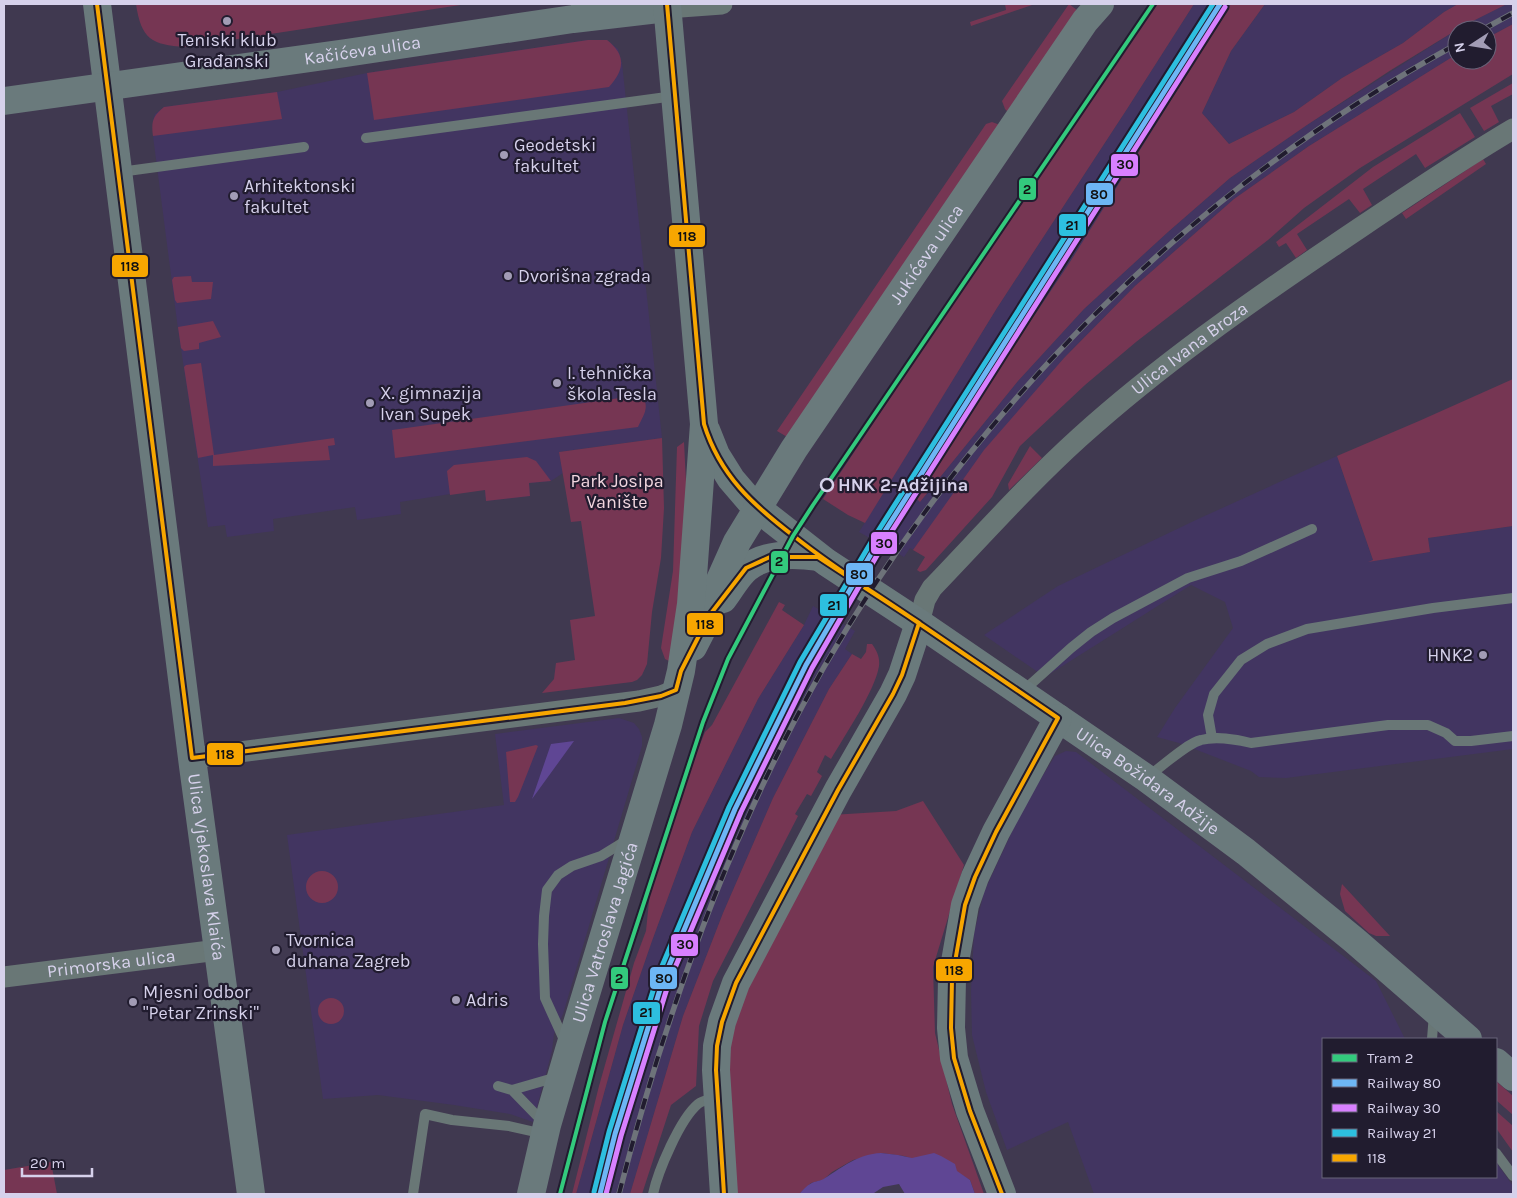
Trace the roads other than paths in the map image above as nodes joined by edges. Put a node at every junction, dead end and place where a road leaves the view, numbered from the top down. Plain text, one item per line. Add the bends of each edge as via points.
1 (98, 4) edge
2 (722, 4) edge
3 (667, 6) edge
4 (1092, 9) edge
5 (108, 86) junction
6 (675, 96) junction
7 (4, 101) edge
8 (1513, 129) edge
9 (366, 138) dead end
10 (304, 147) dead end
11 (118, 172) junction
12 (704, 424) junction
13 (758, 508) junction
14 (1312, 529) dead end
15 (818, 557) junction
16 (1513, 598) edge
17 (709, 616) junction
18 (919, 623) junction
19 (679, 680) junction
20 (1022, 693) junction
21 (1058, 718) junction
22 (1513, 736) edge
23 (1212, 738) junction
24 (192, 758) junction
25 (1146, 778) junction
26 (633, 836) junction
27 (218, 950) junction
28 (4, 977) edge
29 (1434, 1011) junction
30 (1432, 1038) edge
31 (1467, 1038) edge
32 (568, 1050) junction
33 (1497, 1063) edge
34 (562, 1076) junction
35 (1513, 1077) edge
36 (498, 1086) dead end
37 (512, 1090) junction
38 (717, 1096) junction
39 (546, 1130) junction
40 (1497, 1154) edge
41 (1513, 1176) edge
42 (251, 1194) edge
43 (413, 1194) edge
44 (531, 1194) edge
45 (653, 1194) edge
46 (724, 1194) edge
47 (1002, 1194) edge

1 - 5 street, Ulica Vjekoslava Klaića
2 - 3 street, Kačićeva ulica
3 - 5 street, Kačićeva ulica
3 - 6 street
4 - 13 street, Jukićeva ulica
5 - 7 street, Kačićeva ulica
5 - 11 street, Ulica Vjekoslava Klaića
6 - 9 lane
6 - 12 street
8 - 18 street, Ulica Ivana Broza via 1459,161 1288,276 1142,384 1063,453 932,588
10 - 11 lane
11 - 24 street, Ulica Vjekoslava Klaića
12 - 13 street, Ulica Božidara Adžije via 710,444 723,467
12 - 19 street via 691,604
13 - 15 street, Ulica Božidara Adžije
13 - 17 street, Jukićeva ulica via 737,542 716,589
14 - 20 lane via 1241,561 1188,578 1113,618 1071,648
15 - 17 street via 770,557 753,564 741,574
15 - 18 street, Ulica Božidara Adžije
16 - 23 lane via 1307,629 1267,644 1241,660 1214,694 1208,715
17 - 19 street
18 - 20 street, Ulica Božidara Adžije
18 - 38 street via 893,694 838,790 736,983 717,1046
19 - 24 street via 661,696 632,702
19 - 26 street, Ulica Vatroslava Jagića
20 - 21 street, Ulica Božidara Adžije
21 - 25 street, Ulica Božidara Adžije
21 - 47 street via 975,877 965,905 952,979 954,1058 970,1111
22 - 23 lane via 1455,740 1428,725 1388,725 1251,743
23 - 25 lane via 1198,740
24 - 27 street, Ulica Vjekoslava Klaića
25 - 29 street, Ulica Božidara Adžije via 1246,852 1354,940
26 - 32 street, Ulica Vatroslava Jagića
26 - 32 lane via 601,856 558,874 548,890 542,944 545,998
27 - 28 street, Primorska ulica
27 - 42 street, Ulica Vjekoslava Klaića
29 - 30 lane
29 - 31 street, Ulica Božidara Adžije
32 - 34 street, Ulica Vatroslava Jagića
33 - 35 street
34 - 37 lane
34 - 39 street, Ulica Vatroslava Jagića
36 - 37 lane
37 - 39 lane
38 - 45 lane via 699,1103 687,1116
38 - 46 street
39 - 43 lane via 425,1114
39 - 44 street, Ulica Vatroslava Jagića
40 - 41 lane

